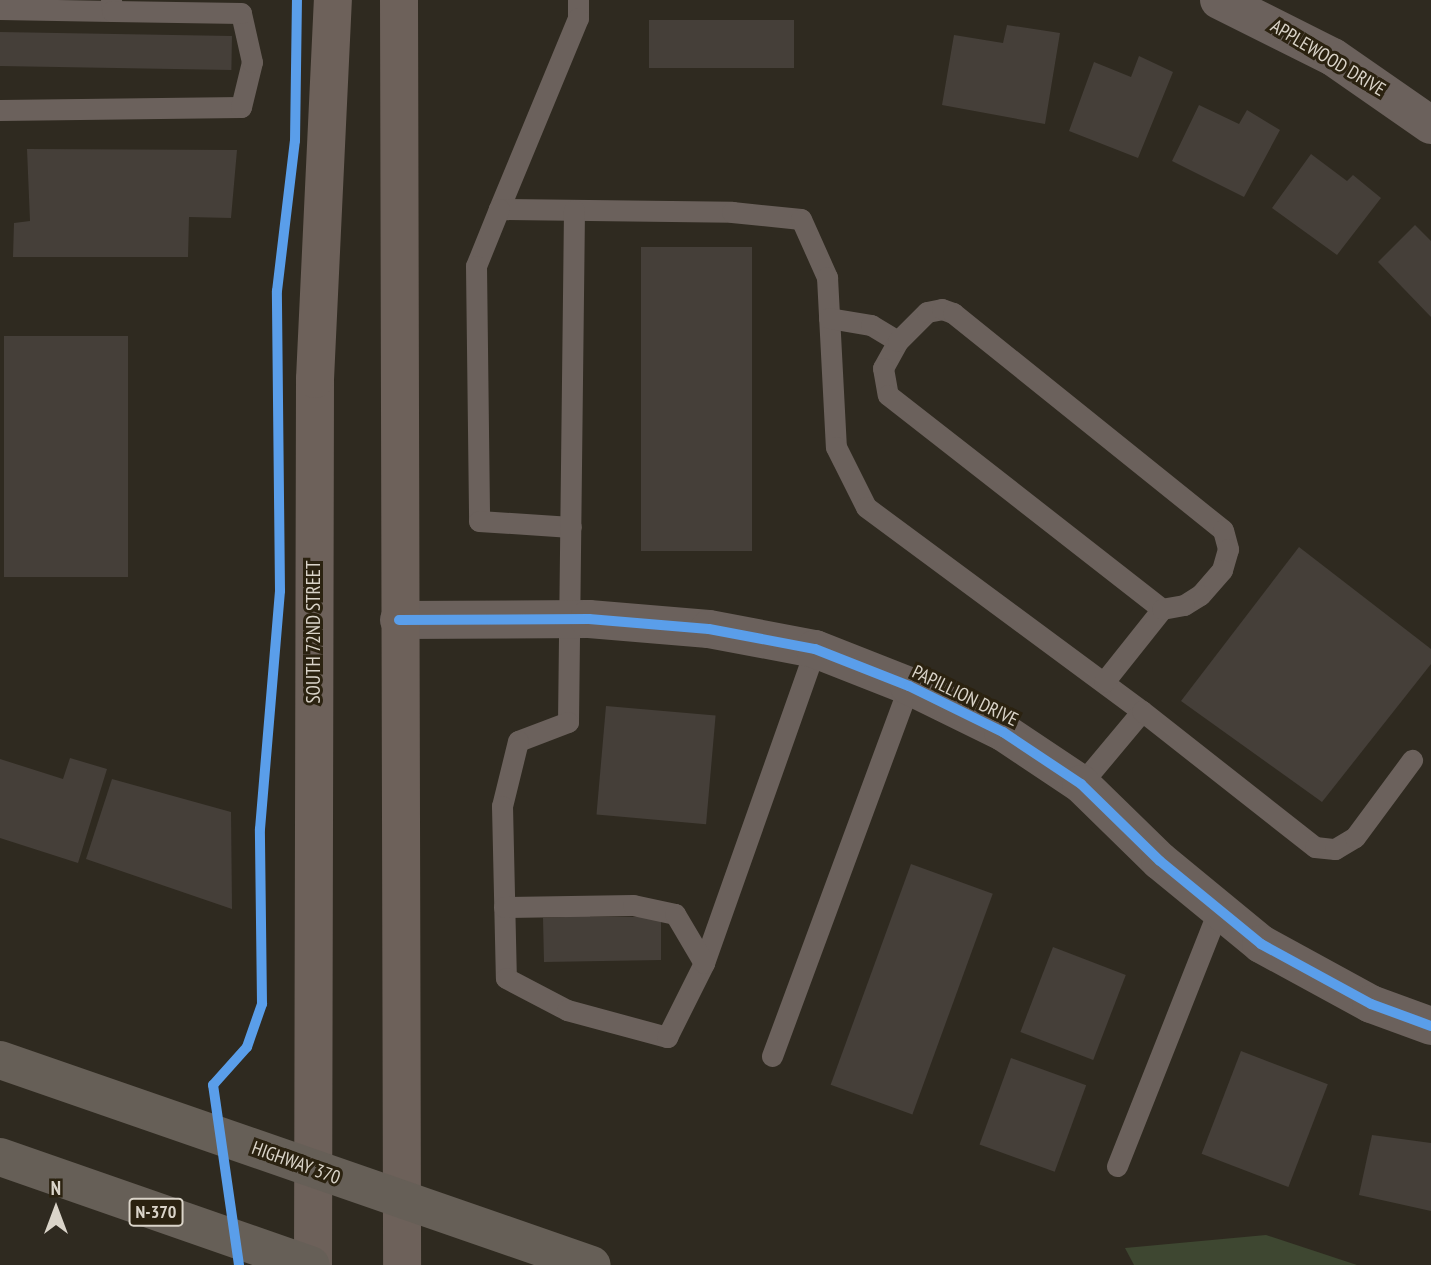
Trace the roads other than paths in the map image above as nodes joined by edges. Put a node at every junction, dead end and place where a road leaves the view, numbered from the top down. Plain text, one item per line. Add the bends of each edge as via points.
1 (333, 0) edge
2 (399, 0) edge
3 (578, 0) edge
4 (1219, 0) edge
5 (112, 5) edge
6 (0, 9) edge
7 (0, 110) edge
8 (1431, 125) edge
9 (499, 209) junction
10 (574, 210) junction
11 (829, 318) junction
12 (898, 341) junction
13 (571, 527) junction
14 (1162, 609) junction
15 (570, 619) junction
16 (399, 620) junction
17 (815, 649) junction
18 (1104, 682) junction
19 (909, 687) junction
20 (1142, 711) junction
21 (1412, 760) dead end
22 (1081, 784) junction
23 (504, 907) junction
24 (1219, 909) junction
25 (704, 963) junction
26 (1431, 1026) edge
27 (772, 1056) dead end
28 (0, 1060) edge
29 (0, 1157) edge
30 (1117, 1166) dead end
31 (313, 1167) junction
32 (400, 1202) junction
33 (312, 1265) edge
34 (402, 1265) edge
35 (592, 1265) edge

1 - 31 main road, SOUTH 72ND STREET via 315,379
2 - 16 main road
3 - 9 lane via 578,18
4 - 8 street, APPLEWOOD DRIVE via 1333,57
5 - 6 lane
5 - 7 lane via 242,13 252,62 242,107
9 - 10 lane
9 - 13 lane via 476,266 478,522
10 - 11 lane via 733,212 801,219 827,277
10 - 13 lane
11 - 12 lane via 871,325
11 - 18 lane via 836,447 866,507
12 - 14 lane via 883,368 888,395
12 - 14 lane via 927,312 942,309 953,313 1223,530 1228,549 1222,570 1184,606
13 - 15 lane
14 - 18 lane
15 - 16 street, PAPILLION DRIVE
15 - 17 street, PAPILLION DRIVE via 709,629
15 - 23 lane via 568,722 518,741 502,806
16 - 32 main road
17 - 19 street, PAPILLION DRIVE
17 - 25 lane
18 - 20 lane
19 - 22 street, PAPILLION DRIVE via 1003,732
19 - 27 lane
20 - 21 lane via 1315,847 1335,849 1355,837
20 - 22 lane
22 - 24 street, PAPILLION DRIVE via 1160,861
23 - 25 lane via 633,905 675,914
23 - 25 lane via 506,978 567,1010 667,1037
24 - 26 street, PAPILLION DRIVE via 1261,944 1371,1004
24 - 30 lane
28 - 31 highway, HIGHWAY 370
29 - 33 highway, N-370
31 - 32 highway, HIGHWAY 370
31 - 33 main road, SOUTH 72ND STREET
32 - 34 main road
32 - 35 highway, HIGHWAY 370

